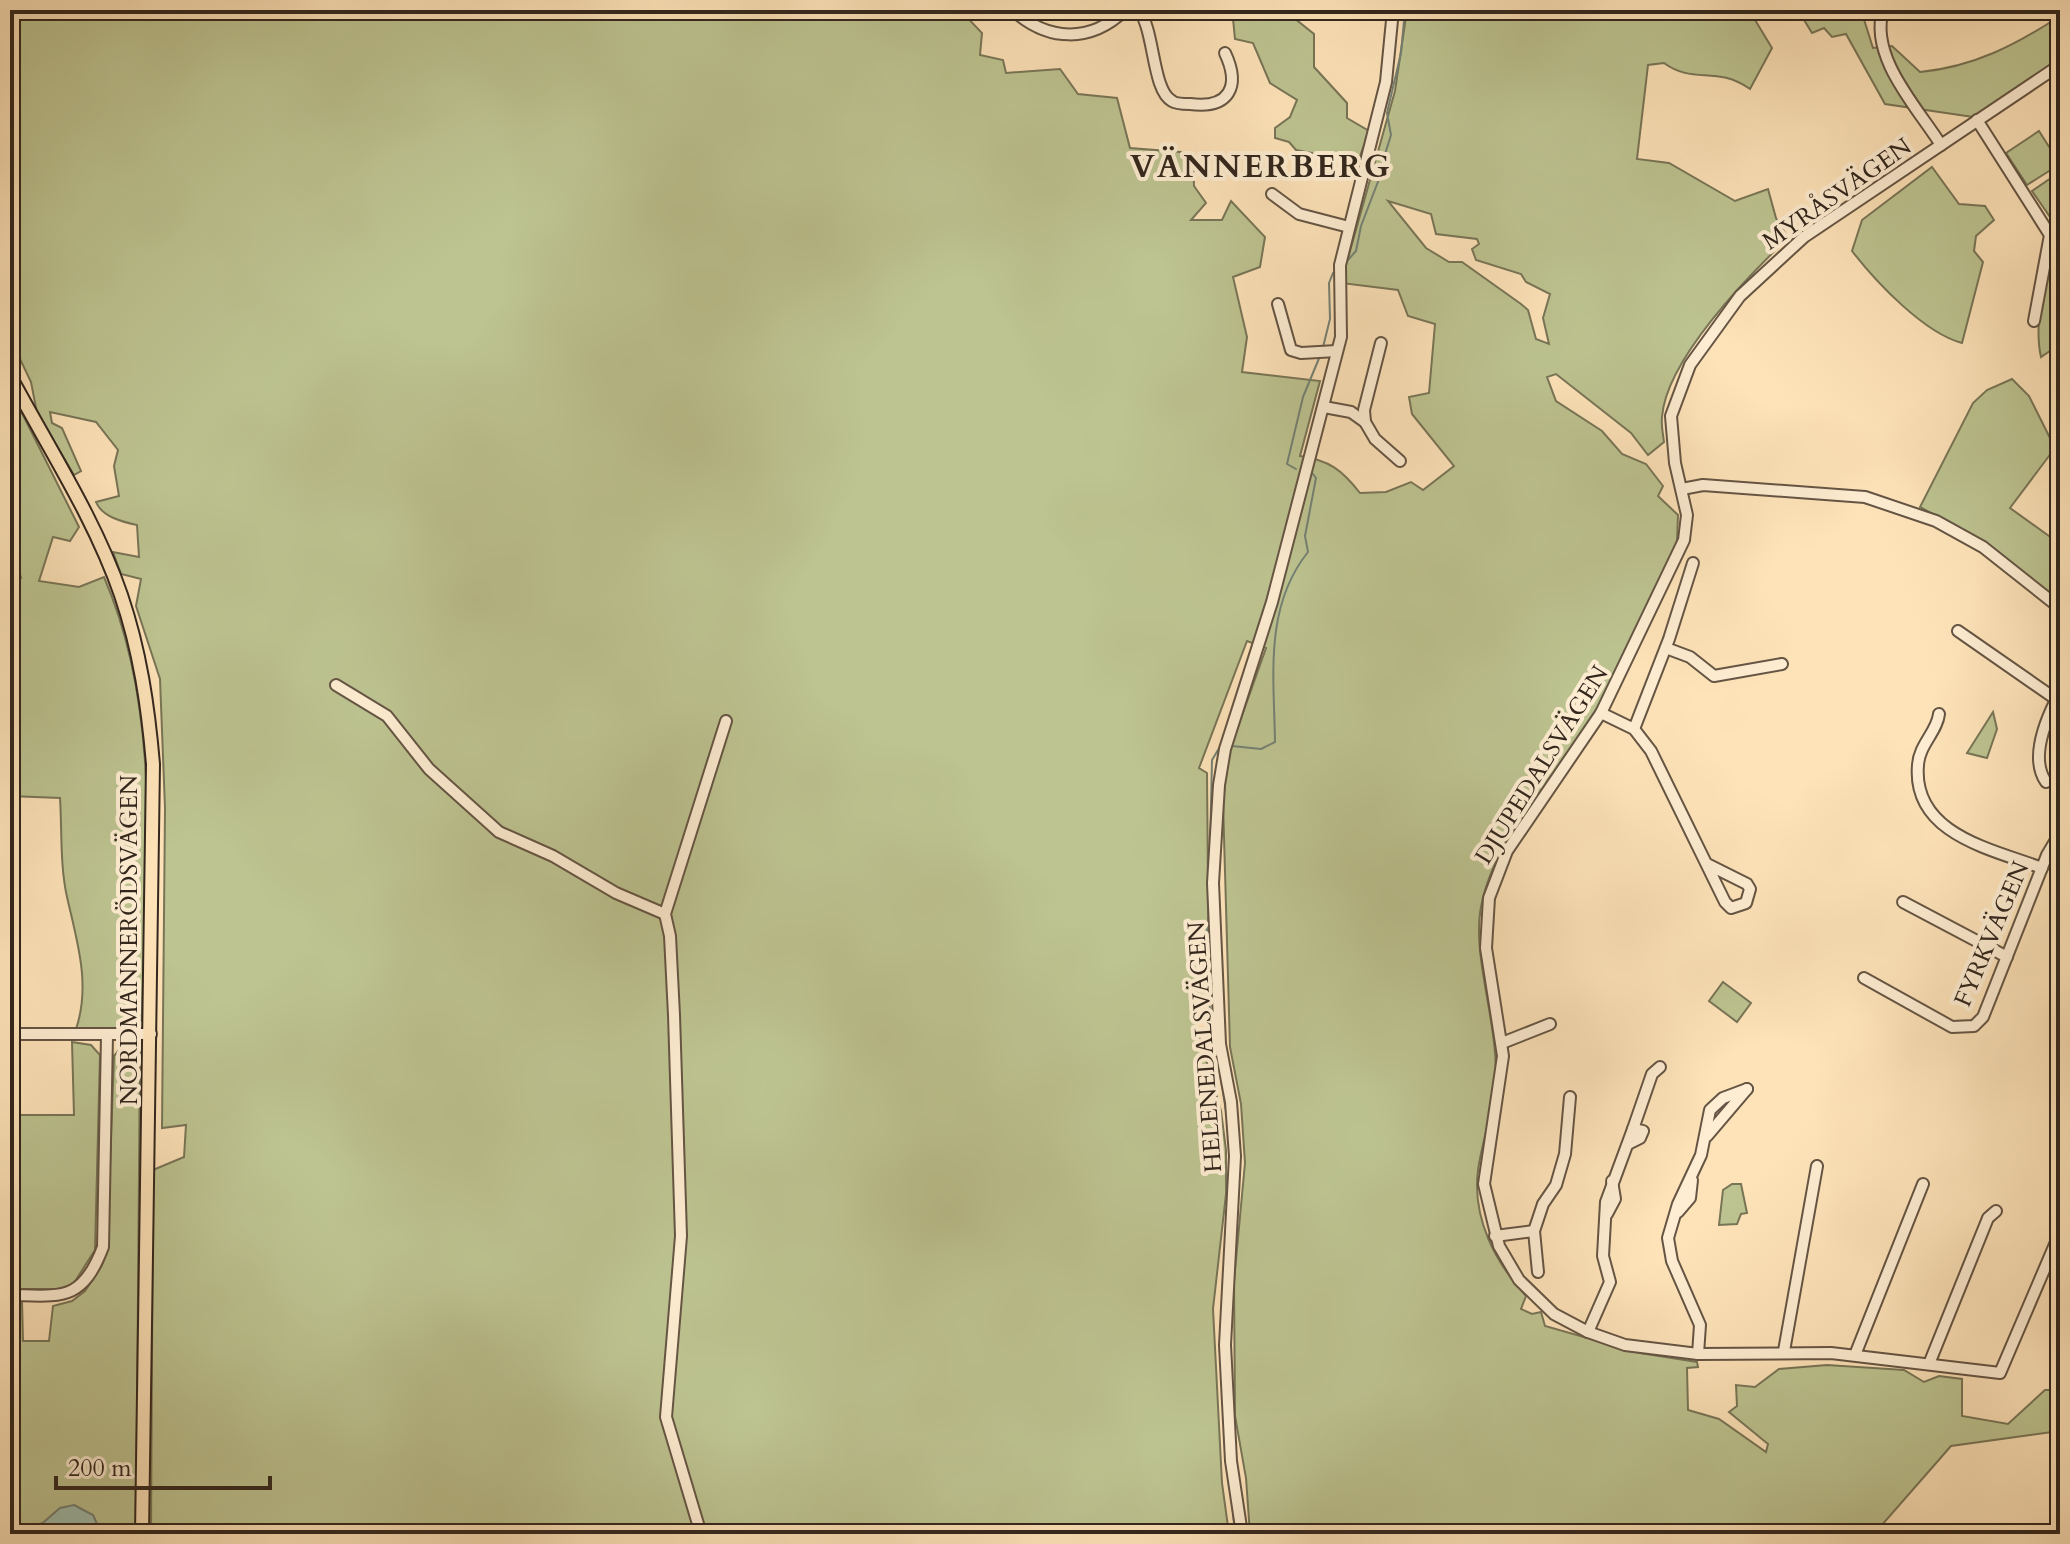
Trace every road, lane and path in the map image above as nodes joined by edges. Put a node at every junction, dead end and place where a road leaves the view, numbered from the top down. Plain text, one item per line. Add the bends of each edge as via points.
1 (1013, 10) edge
2 (1125, 10) edge
3 (1139, 10) edge
4 (1379, 10) edge
5 (1883, 10) edge
6 (1392, 11) edge
7 (1225, 53) dead end
8 (2060, 65) edge
9 (1977, 120) junction
10 (1941, 145) junction
11 (1272, 194) dead end
12 (1349, 227) junction
13 (1278, 304) dead end
14 (2034, 321) dead end
15 (1381, 343) dead end
16 (1337, 351) junction
17 (10, 376) edge
18 (16, 401) edge
19 (1324, 407) junction
20 (1365, 422) junction
21 (1400, 461) dead end
22 (1682, 489) junction
23 (1693, 563) dead end
24 (2060, 608) edge
25 (1958, 631) dead end
26 (1666, 648) junction
27 (1782, 664) dead end
28 (336, 685) dead end
29 (2058, 701) edge
30 (1601, 713) junction
31 (1939, 714) dead end
32 (726, 721) dead end
33 (1634, 729) junction
34 (2046, 782) dead end
35 (2060, 833) edge
36 (1707, 864) junction
37 (2042, 868) junction
38 (1903, 902) dead end
39 (665, 914) junction
40 (2007, 957) junction
41 (1864, 978) dead end
42 (1550, 1024) dead end
43 (10, 1034) edge
44 (151, 1034) junction
45 (107, 1035) junction
46 (1502, 1043) junction
47 (1660, 1067) dead end
48 (1570, 1097) dead end
49 (1718, 1110) dead end
50 (1817, 1166) dead end
51 (1923, 1184) dead end
52 (1996, 1211) dead end
53 (1534, 1231) junction
54 (2059, 1235) edge
55 (1495, 1236) junction
56 (1538, 1272) dead end
57 (10, 1295) edge
58 (1588, 1332) junction
59 (1784, 1351) junction
60 (1698, 1354) junction
61 (1855, 1355) junction
62 (1929, 1364) junction
63 (142, 1534) edge
64 (701, 1534) edge
65 (1242, 1534) edge

1 - 2 street via 1039,29 1070,35 1091,33
3 - 7 street via 1147,22 1161,91 1173,102 1207,106 1230,93 1234,70
4 - 6 street
5 - 10 street via 1878,32 1884,54
6 - 12 street, HELENEDALSVÄGEN via 1386,82
8 - 9 street, MYRÅSVÄGEN
9 - 10 street, MYRÅSVÄGEN
9 - 14 street via 2050,235
10 - 22 street, MYRÅSVÄGEN via 1804,237 1770,266 1714,330 1690,365 1671,416
11 - 12 street via 1299,214
12 - 16 street, HELENEDALSVÄGEN via 1339,274
13 - 16 street via 1291,350
15 - 20 street
16 - 19 street, HELENEDALSVÄGEN
17 - 18 main road, NORDMANNERÖDSVÄGEN
18 - 44 main road, NORDMANNERÖDSVÄGEN via 106,558 142,673 153,764
19 - 20 street via 1351,412
19 - 65 street, HELENEDALSVÄGEN via 1219,785 1213,883 1220,1044 1235,1156 1225,1345 1231,1461
20 - 21 street
22 - 24 street via 1713,485 1865,497 1936,521 1983,547
22 - 30 street, DJUPEDALSVÄGEN via 1684,540
23 - 26 street
25 - 29 street
26 - 27 street via 1690,657 1714,676
26 - 33 street
28 - 39 street via 387,716 429,769 499,832
29 - 34 street via 2043,723 2041,763
30 - 33 street
30 - 46 street, DJUPEDALSVÄGEN via 1507,851 1494,879 1486,948
31 - 37 street via 1918,766 1920,793 1929,812 1955,834
32 - 39 street
33 - 36 street via 1651,751
35 - 37 street, FYRKVÄGEN
36 - 36 street via 1731,908 1746,903 1747,884
37 - 40 street, FYRKVÄGEN
38 - 40 street
39 - 64 street via 681,1236 666,1417
40 - 41 street, FYRKVÄGEN via 1983,1017 1968,1029 1952,1027
42 - 46 street
43 - 45 street
44 - 45 street
44 - 63 main road, NORDMANNERÖDSVÄGEN
45 - 57 street via 103,1247 96,1266 64,1296
46 - 55 street, DJUPEDALSVÄGEN via 1500,1094 1484,1184
47 - 58 street via 1652,1074 1633,1129 1643,1135 1628,1144 1612,1179 1599,1308
48 - 53 street via 1565,1154 1546,1189
49 - 60 street via 1668,1246 1693,1313
50 - 59 street
51 - 61 street
52 - 62 street via 1988,1218
53 - 55 street
53 - 56 street
54 - 62 street, DJUPEDALSVÄGEN via 2000,1373
55 - 58 street, DJUPEDALSVÄGEN via 1534,1297
58 - 60 street, DJUPEDALSVÄGEN via 1643,1349
59 - 60 street, DJUPEDALSVÄGEN
59 - 61 street, DJUPEDALSVÄGEN
61 - 62 street, DJUPEDALSVÄGEN

